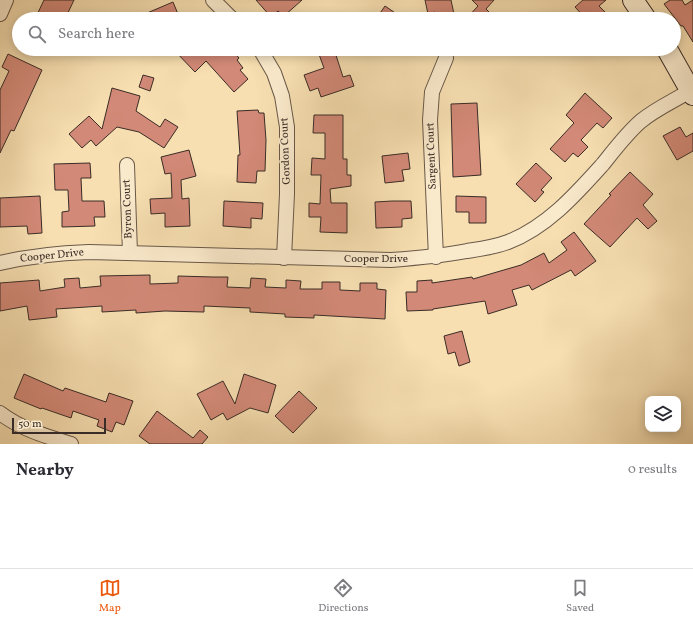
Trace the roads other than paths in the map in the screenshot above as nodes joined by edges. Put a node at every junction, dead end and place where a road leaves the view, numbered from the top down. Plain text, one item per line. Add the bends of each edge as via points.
1 (6, 0) edge
2 (213, 0) edge
3 (633, 0) edge
4 (225, 12) edge
5 (641, 12) edge
6 (0, 14) edge
7 (264, 56) edge
8 (671, 56) edge
9 (446, 58) dead end
10 (692, 92) edge
11 (127, 166) dead end
12 (130, 252) junction
13 (436, 256) junction
14 (284, 258) junction
15 (0, 263) edge
16 (0, 413) edge
17 (71, 444) edge

1 - 6 street
2 - 4 street
3 - 5 street
7 - 14 street, Gordon Court via 274,73 282,96 287,127
8 - 10 street
9 - 13 street, Sargent Court via 432,92 430,120
10 - 13 street, Cooper Drive via 654,111 641,121 579,190 544,222 508,242
11 - 12 street, Byron Court
12 - 14 street, Cooper Drive
12 - 15 street, Cooper Drive via 59,253
13 - 14 street, Cooper Drive via 391,260
16 - 17 street via 37,434

